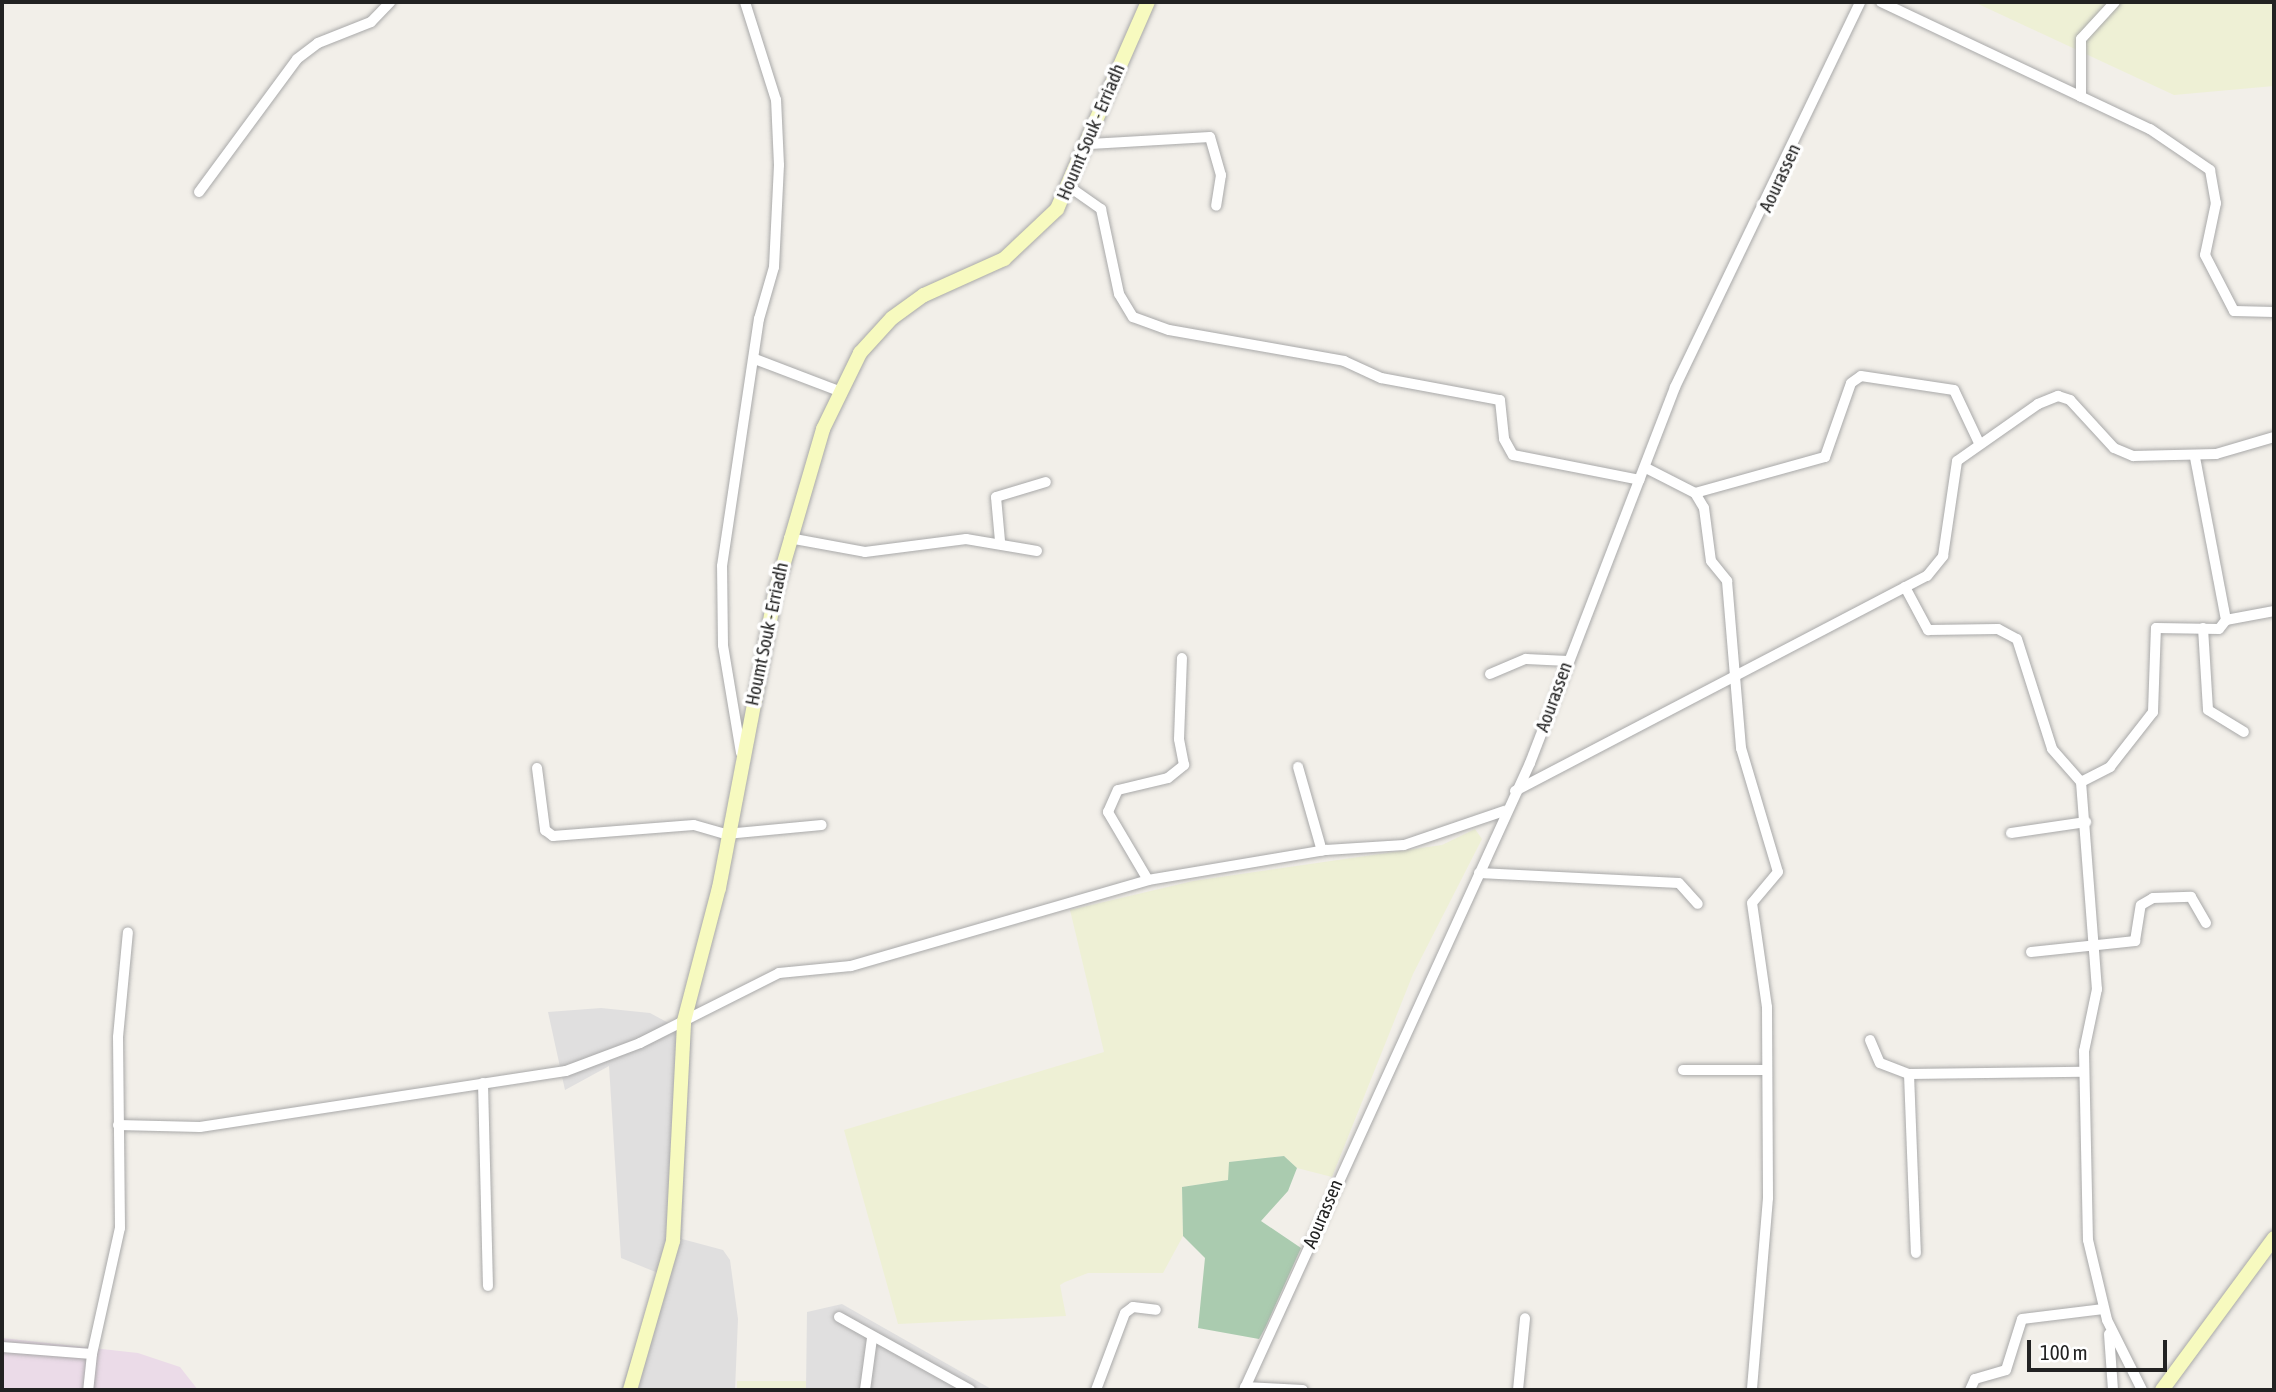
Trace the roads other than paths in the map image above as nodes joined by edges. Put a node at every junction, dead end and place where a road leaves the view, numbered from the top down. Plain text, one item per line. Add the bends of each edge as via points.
1 (390, 2) edge
2 (745, 2) edge
3 (1148, 2) edge
4 (1860, 2) edge
5 (1881, 2) edge
6 (2115, 2) edge
7 (2081, 97) junction
8 (1090, 144) junction
9 (1071, 188) junction
10 (199, 192) dead end
11 (1216, 206) dead end
12 (2274, 312) edge
13 (755, 359) junction
14 (839, 391) junction
15 (2274, 436) edge
16 (1979, 443) junction
17 (2195, 457) junction
18 (1646, 468) junction
19 (1640, 480) junction
20 (1046, 482) dead end
21 (1695, 493) junction
22 (789, 538) junction
23 (1000, 541) junction
24 (1037, 551) dead end
25 (1905, 587) junction
26 (2274, 611) edge
27 (2226, 620) junction
28 (2203, 628) junction
29 (1182, 658) dead end
30 (1568, 661) junction
31 (1734, 673) junction
32 (1490, 674) dead end
33 (2244, 732) dead end
34 (741, 753) junction
35 (1298, 767) dead end
36 (537, 768) dead end
37 (2081, 782) junction
38 (1515, 791) junction
39 (1504, 811) junction
40 (2086, 822) junction
41 (822, 825) dead end
42 (2011, 833) dead end
43 (726, 834) junction
44 (1322, 851) junction
45 (1479, 873) junction
46 (1148, 880) junction
47 (1698, 904) dead end
48 (2206, 923) dead end
49 (128, 932) dead end
50 (2095, 944) junction
51 (2031, 952) dead end
52 (684, 1021) junction
53 (1870, 1040) dead end
54 (1683, 1070) dead end
55 (1764, 1070) junction
56 (2083, 1072) junction
57 (1909, 1074) junction
58 (483, 1083) junction
59 (118, 1125) junction
60 (2274, 1238) edge
61 (1916, 1253) dead end
62 (488, 1286) dead end
63 (1156, 1310) dead end
64 (2105, 1314) junction
65 (839, 1317) dead end
66 (1525, 1318) dead end
67 (872, 1338) junction
68 (2, 1347) edge
69 (92, 1354) junction
70 (1244, 1388) edge
71 (89, 1390) edge
72 (630, 1390) edge
73 (865, 1390) edge
74 (970, 1390) edge
75 (1096, 1390) edge
76 (1303, 1390) edge
77 (1518, 1390) edge
78 (1752, 1390) edge
79 (1970, 1390) edge
80 (2113, 1390) edge
81 (2142, 1390) edge
82 (2162, 1390) edge

1 - 10 street via 371,22 318,43 297,59
2 - 13 street via 778,117 775,259
3 - 8 street, Houmt Souk - Erriadh
4 - 18 street, Aourassen via 1760,220 1688,359
5 - 7 street
6 - 7 street via 2081,39
7 - 12 street via 2150,129 2210,170 2216,203 2206,255 2234,311
8 - 9 street, Houmt Souk - Erriadh
8 - 11 street via 1210,137 1217,144 1221,175
9 - 14 street, Houmt Souk - Erriadh via 1034,237 1004,259 923,295 892,318
9 - 19 street via 1101,209 1119,295 1133,317 1169,330 1344,361 1381,378 1500,400 1504,439 1513,455
13 - 14 street
13 - 34 street via 722,566 723,645
14 - 22 street, Houmt Souk - Erriadh
15 - 17 street
16 - 17 street via 2058,396 2082,408 2121,454
16 - 21 street via 1954,390 1861,376 1851,383 1825,457
16 - 25 street via 1957,461 1941,562
17 - 27 street
18 - 19 street, Aourassen
18 - 21 street
19 - 30 street, Aourassen
20 - 23 street via 996,497
21 - 31 street via 1711,561 1727,581
22 - 23 street via 865,552
22 - 34 street, Houmt Souk - Erriadh
23 - 24 street
25 - 31 street
25 - 37 street via 1928,630 1998,629 2017,639 2052,749
26 - 27 street
27 - 28 street via 2219,629
28 - 33 street via 2208,710
28 - 37 street via 2156,628 2153,712 2110,767
29 - 46 street via 1184,765 1168,778 1118,790 1108,812
30 - 32 street via 1526,659
30 - 38 street, Aourassen
31 - 38 street
31 - 55 street via 1741,748 1778,872 1752,903 1766,987
34 - 43 street, Houmt Souk - Erriadh
35 - 44 street
36 - 43 street via 549,835 694,825
37 - 40 street
38 - 39 street, Aourassen
39 - 44 street via 1404,845
39 - 45 street, Aourassen
40 - 42 street
40 - 50 street
41 - 43 street
43 - 52 street, Houmt Souk - Erriadh via 719,888
44 - 46 street
45 - 47 street via 1679,883
45 - 70 street, Aourassen
46 - 52 street via 850,966 779,973
48 - 50 street via 2191,897 2153,898 2141,905 2134,941
49 - 59 street via 117,1037
50 - 51 street
50 - 56 street via 2097,989
52 - 58 street via 566,1071
52 - 72 street, Houmt Souk - Erriadh via 673,1241
53 - 57 street via 1880,1063
54 - 55 street
55 - 78 street via 1768,1198
56 - 57 street
56 - 64 street via 2086,1216
57 - 61 street
58 - 59 street via 200,1127
58 - 62 street
59 - 69 street via 120,1228
60 - 82 street
63 - 75 street via 1133,1307 1125,1313
64 - 79 street via 2022,1320 2006,1370 1976,1379
64 - 80 street
64 - 81 street
65 - 67 street
66 - 77 street
67 - 73 street
67 - 74 street
68 - 69 street
69 - 71 street
70 - 76 street

